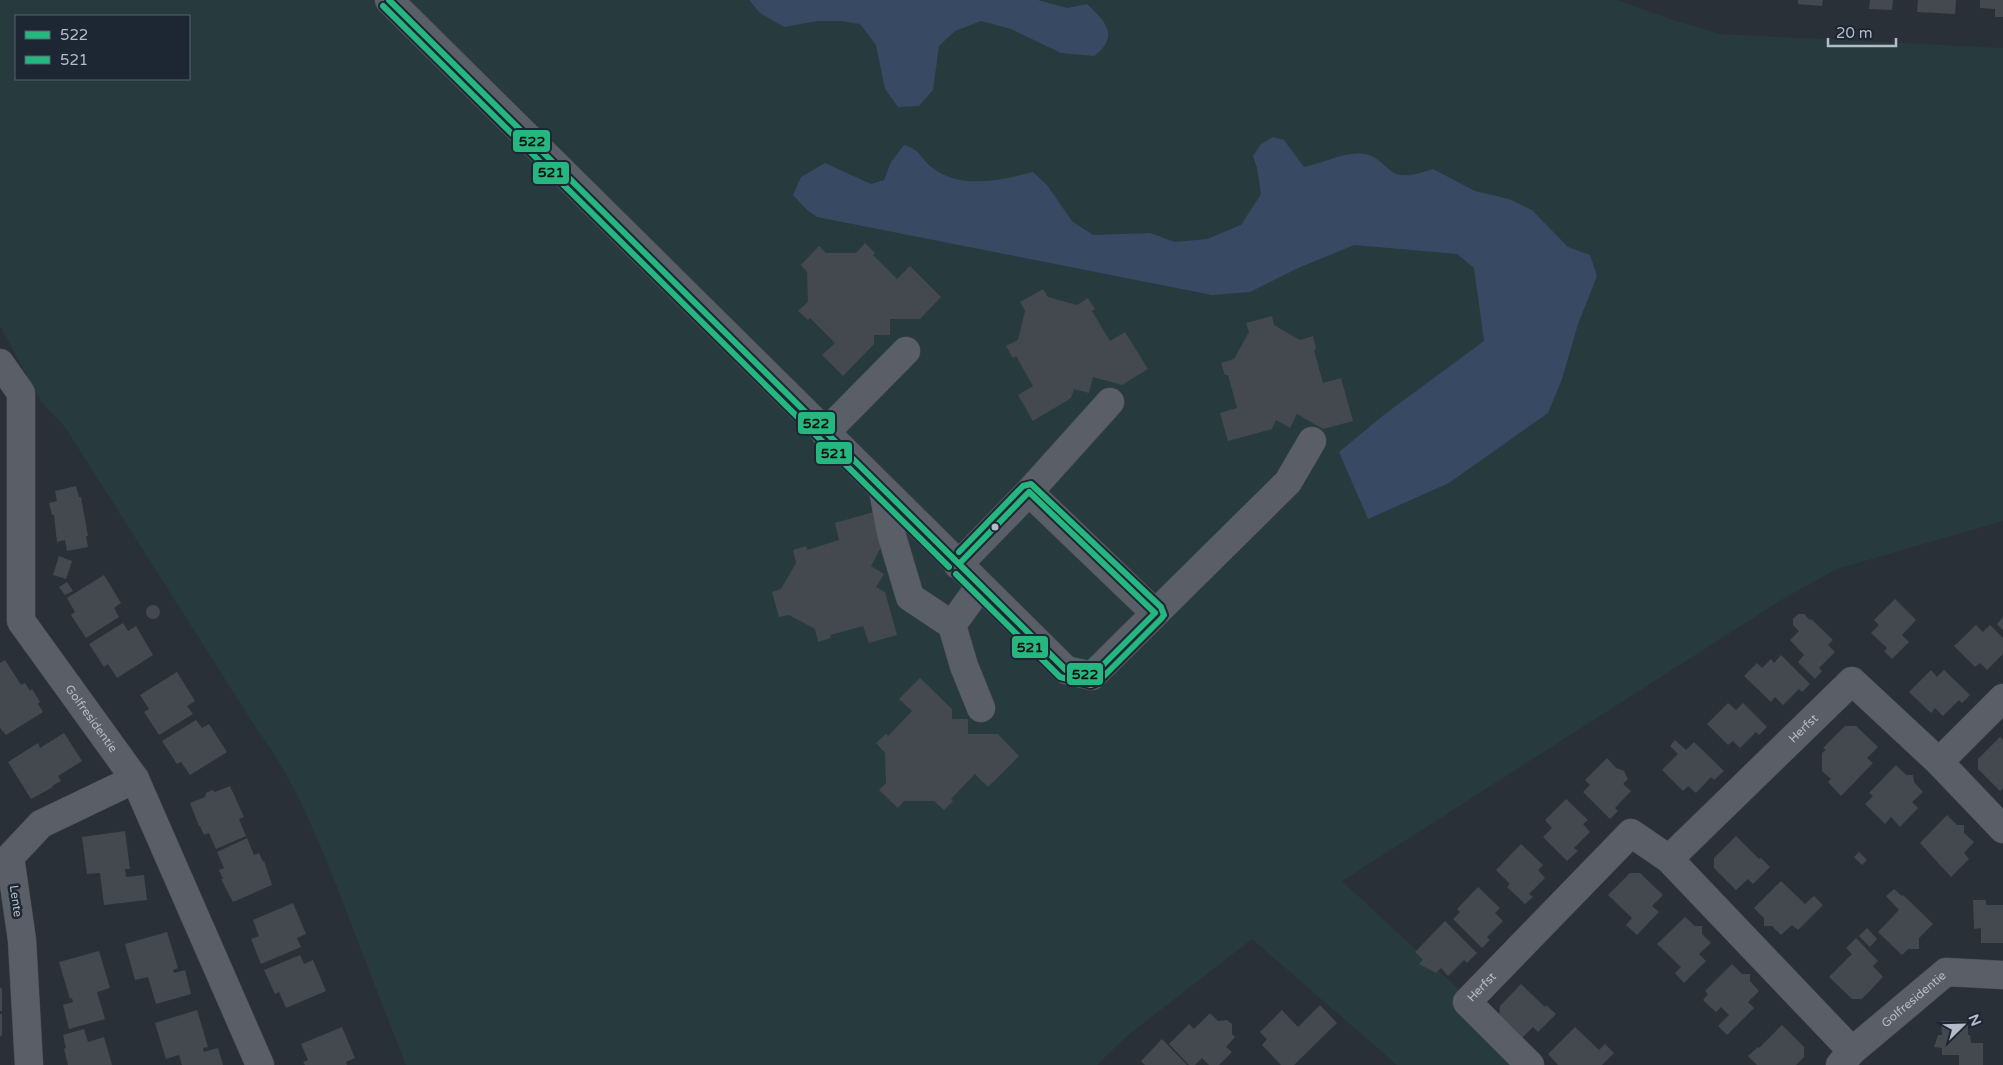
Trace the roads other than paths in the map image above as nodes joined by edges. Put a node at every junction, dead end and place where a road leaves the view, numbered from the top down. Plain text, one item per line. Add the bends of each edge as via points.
1 (389, 0) edge
2 (906, 351) dead end
3 (0, 363) edge
4 (1110, 402) dead end
5 (825, 432) junction
6 (1312, 441) dead end
7 (883, 490) junction
8 (1030, 492) junction
9 (958, 565) junction
10 (980, 586) junction
11 (1155, 613) junction
12 (952, 625) junction
13 (2003, 698) edge
14 (982, 708) dead end
15 (1940, 762) junction
16 (135, 779) junction
17 (2003, 829) edge
18 (1669, 859) junction
19 (2003, 975) edge
20 (1846, 1058) edge
21 (29, 1065) edge
22 (260, 1065) edge
23 (1530, 1065) edge

1 - 5 street
2 - 5 street
3 - 16 street, Golfresidentie via 21,393 20,621
4 - 8 street
5 - 7 street
6 - 11 street via 1288,482
7 - 9 street
7 - 12 street via 891,533 910,597
8 - 9 street
8 - 11 street
9 - 10 street
10 - 11 street via 1066,670 1092,676
10 - 12 street
12 - 14 street via 964,666
13 - 15 street
15 - 17 street, Herfst
15 - 18 street, Herfst via 1852,681
16 - 21 street, Lente via 41,824 10,857 22,940
16 - 22 street, Golfresidentie
18 - 20 street, Herfst
18 - 23 street, Herfst via 1631,833 1466,1002
19 - 20 street, Golfresidentie via 1946,972

